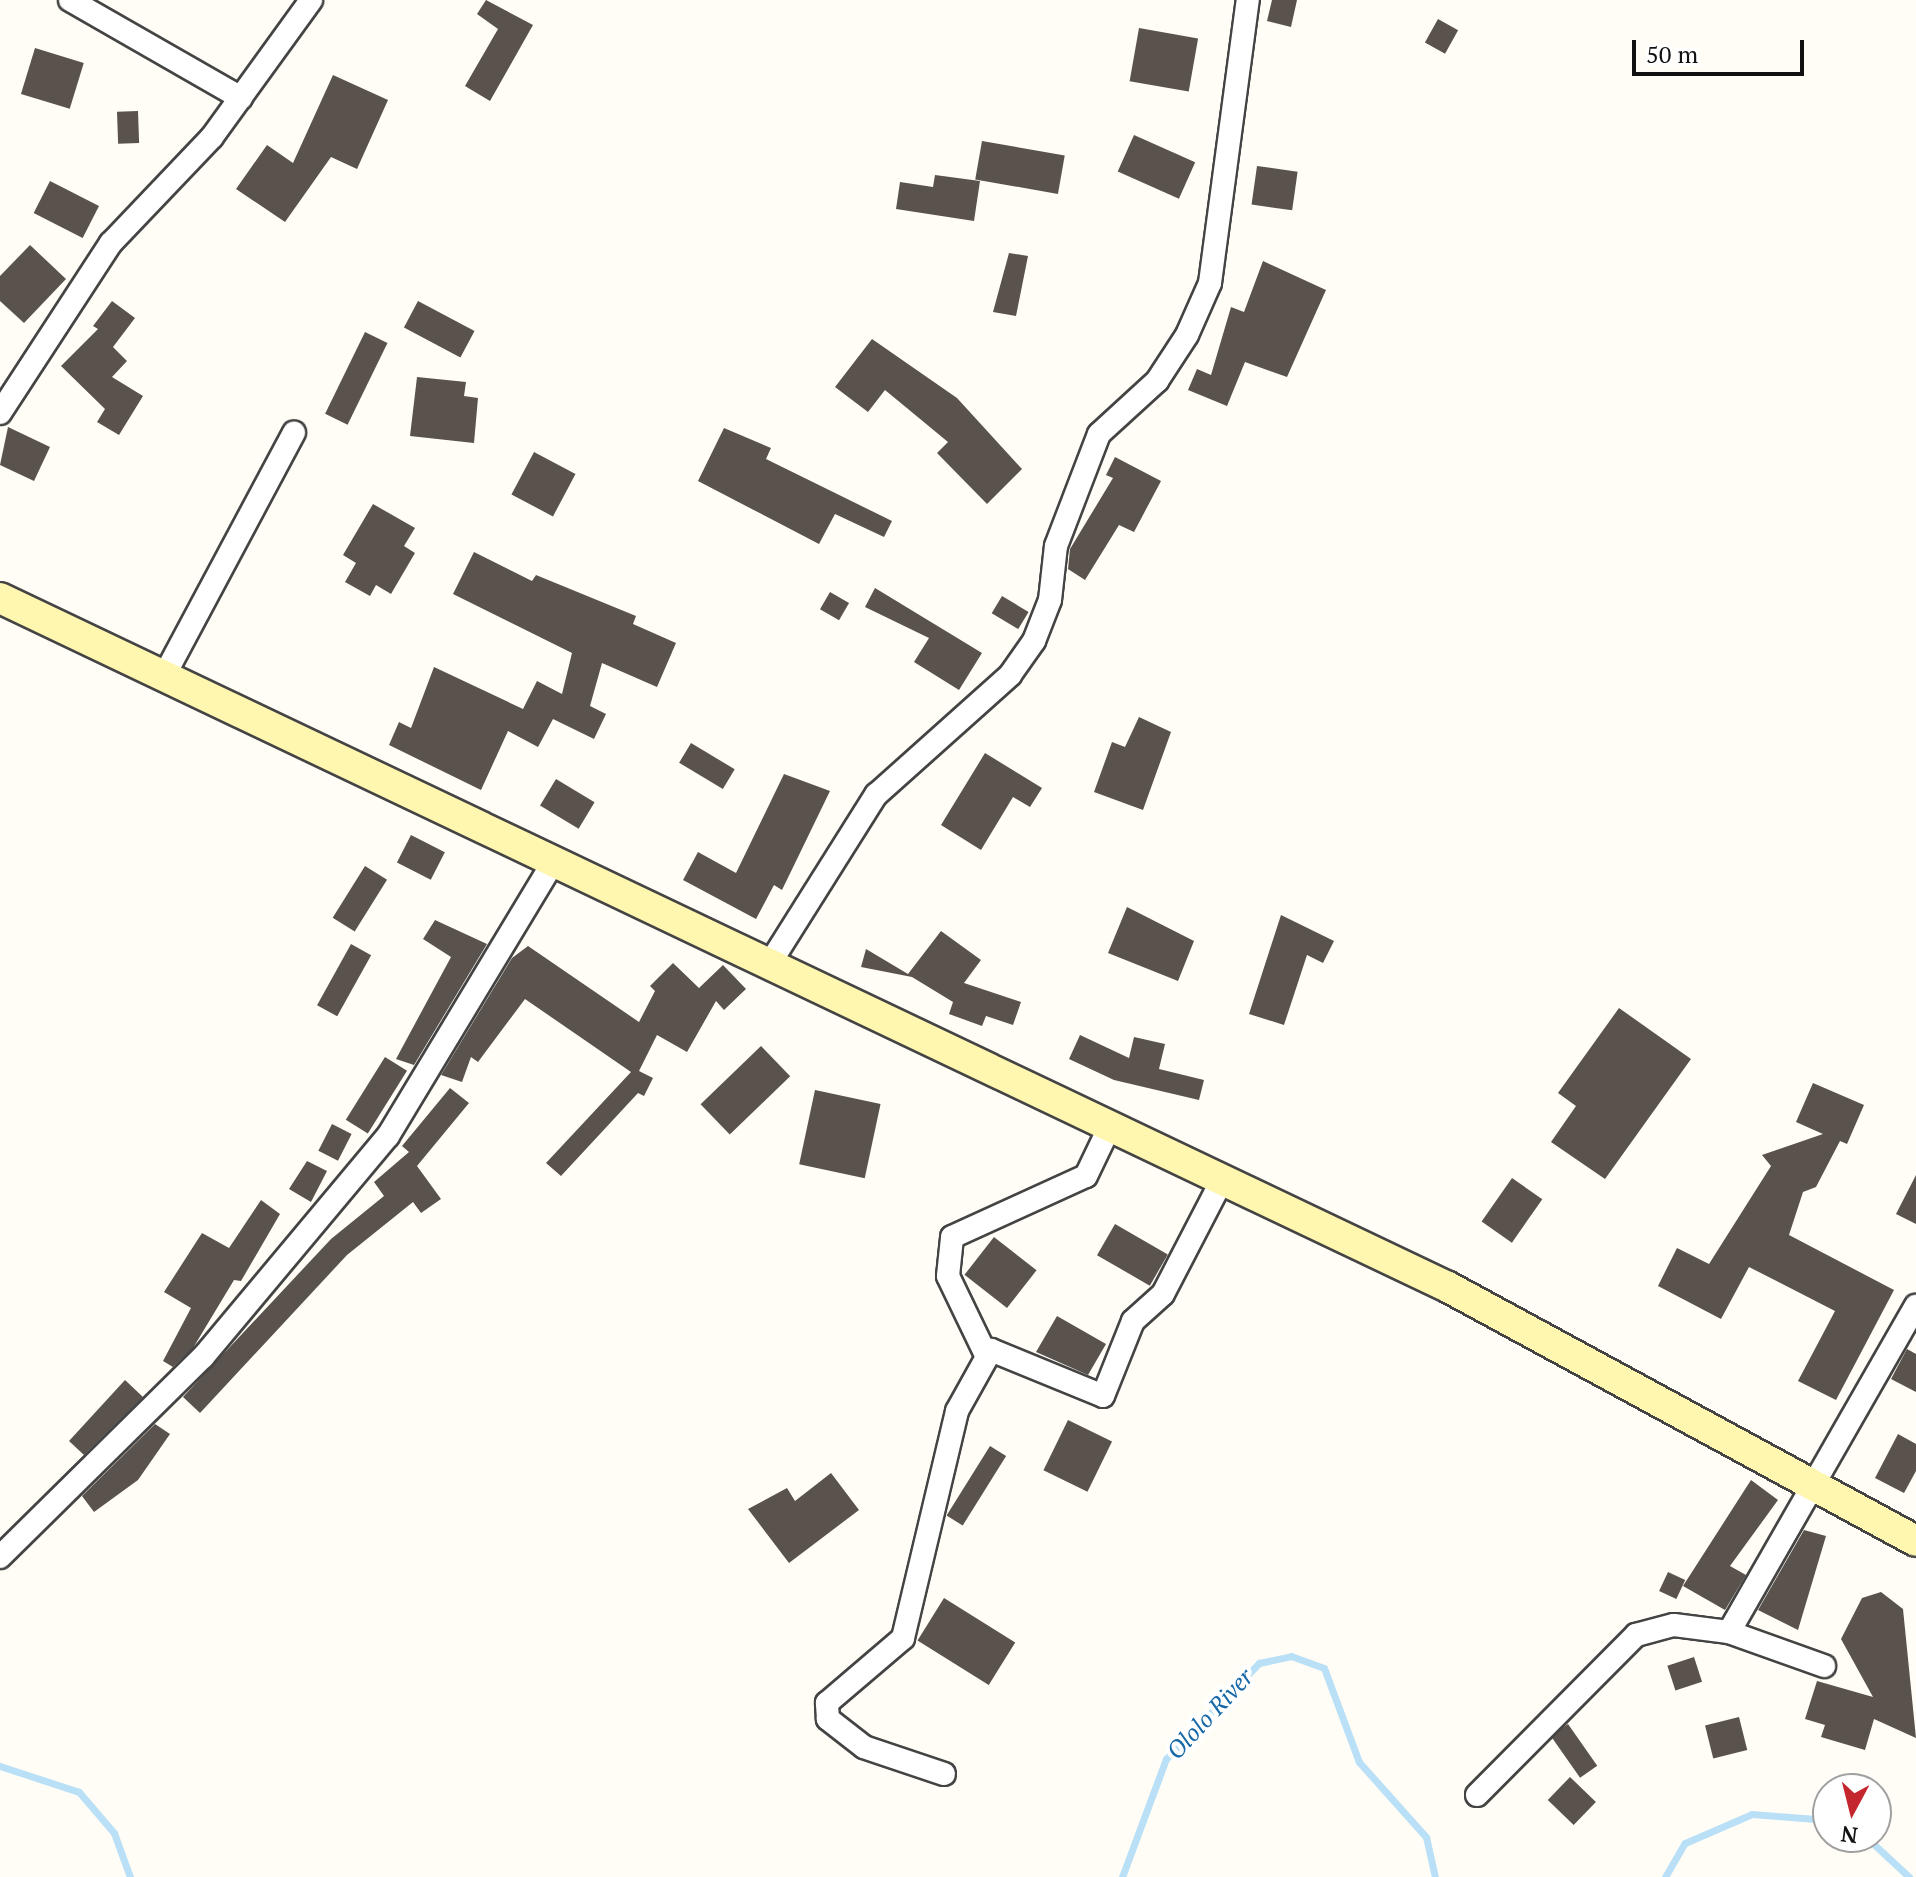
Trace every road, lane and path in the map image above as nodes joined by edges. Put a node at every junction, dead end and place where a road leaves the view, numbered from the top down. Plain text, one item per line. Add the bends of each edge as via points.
1 (70, 0) edge
2 (311, 0) edge
3 (1248, 0) edge
4 (241, 98) junction
5 (0, 413) edge
6 (294, 433) dead end
7 (0, 598) edge
8 (164, 676) junction
9 (554, 861) junction
10 (770, 963) junction
11 (1110, 1126) junction
12 (1222, 1180) junction
13 (1916, 1306) edge
14 (987, 1357) junction
15 (1813, 1486) junction
16 (1916, 1541) edge
17 (0, 1557) edge
18 (1729, 1632) junction
19 (1824, 1666) dead end
20 (944, 1774) dead end
21 (1477, 1795) dead end

1 - 4 street
2 - 4 street
3 - 10 street via 1210,283 1187,335 1157,381 1099,434 1056,546 1050,600 1034,641 1010,675 876,795
4 - 5 street via 111,243
6 - 8 street
7 - 8 main road
8 - 9 main road
9 - 10 main road
9 - 17 street via 388,1136 203,1357
10 - 11 main road
11 - 12 main road
11 - 14 street via 1086,1176 952,1237 948,1276
12 - 14 street via 1163,1294 1133,1321 1103,1396 991,1350
12 - 15 main road via 1462,1294
13 - 15 street
14 - 20 street via 957,1411 903,1638 827,1703 828,1719 864,1747
15 - 16 main road
15 - 18 street
18 - 19 street
18 - 21 street via 1674,1625 1636,1635

